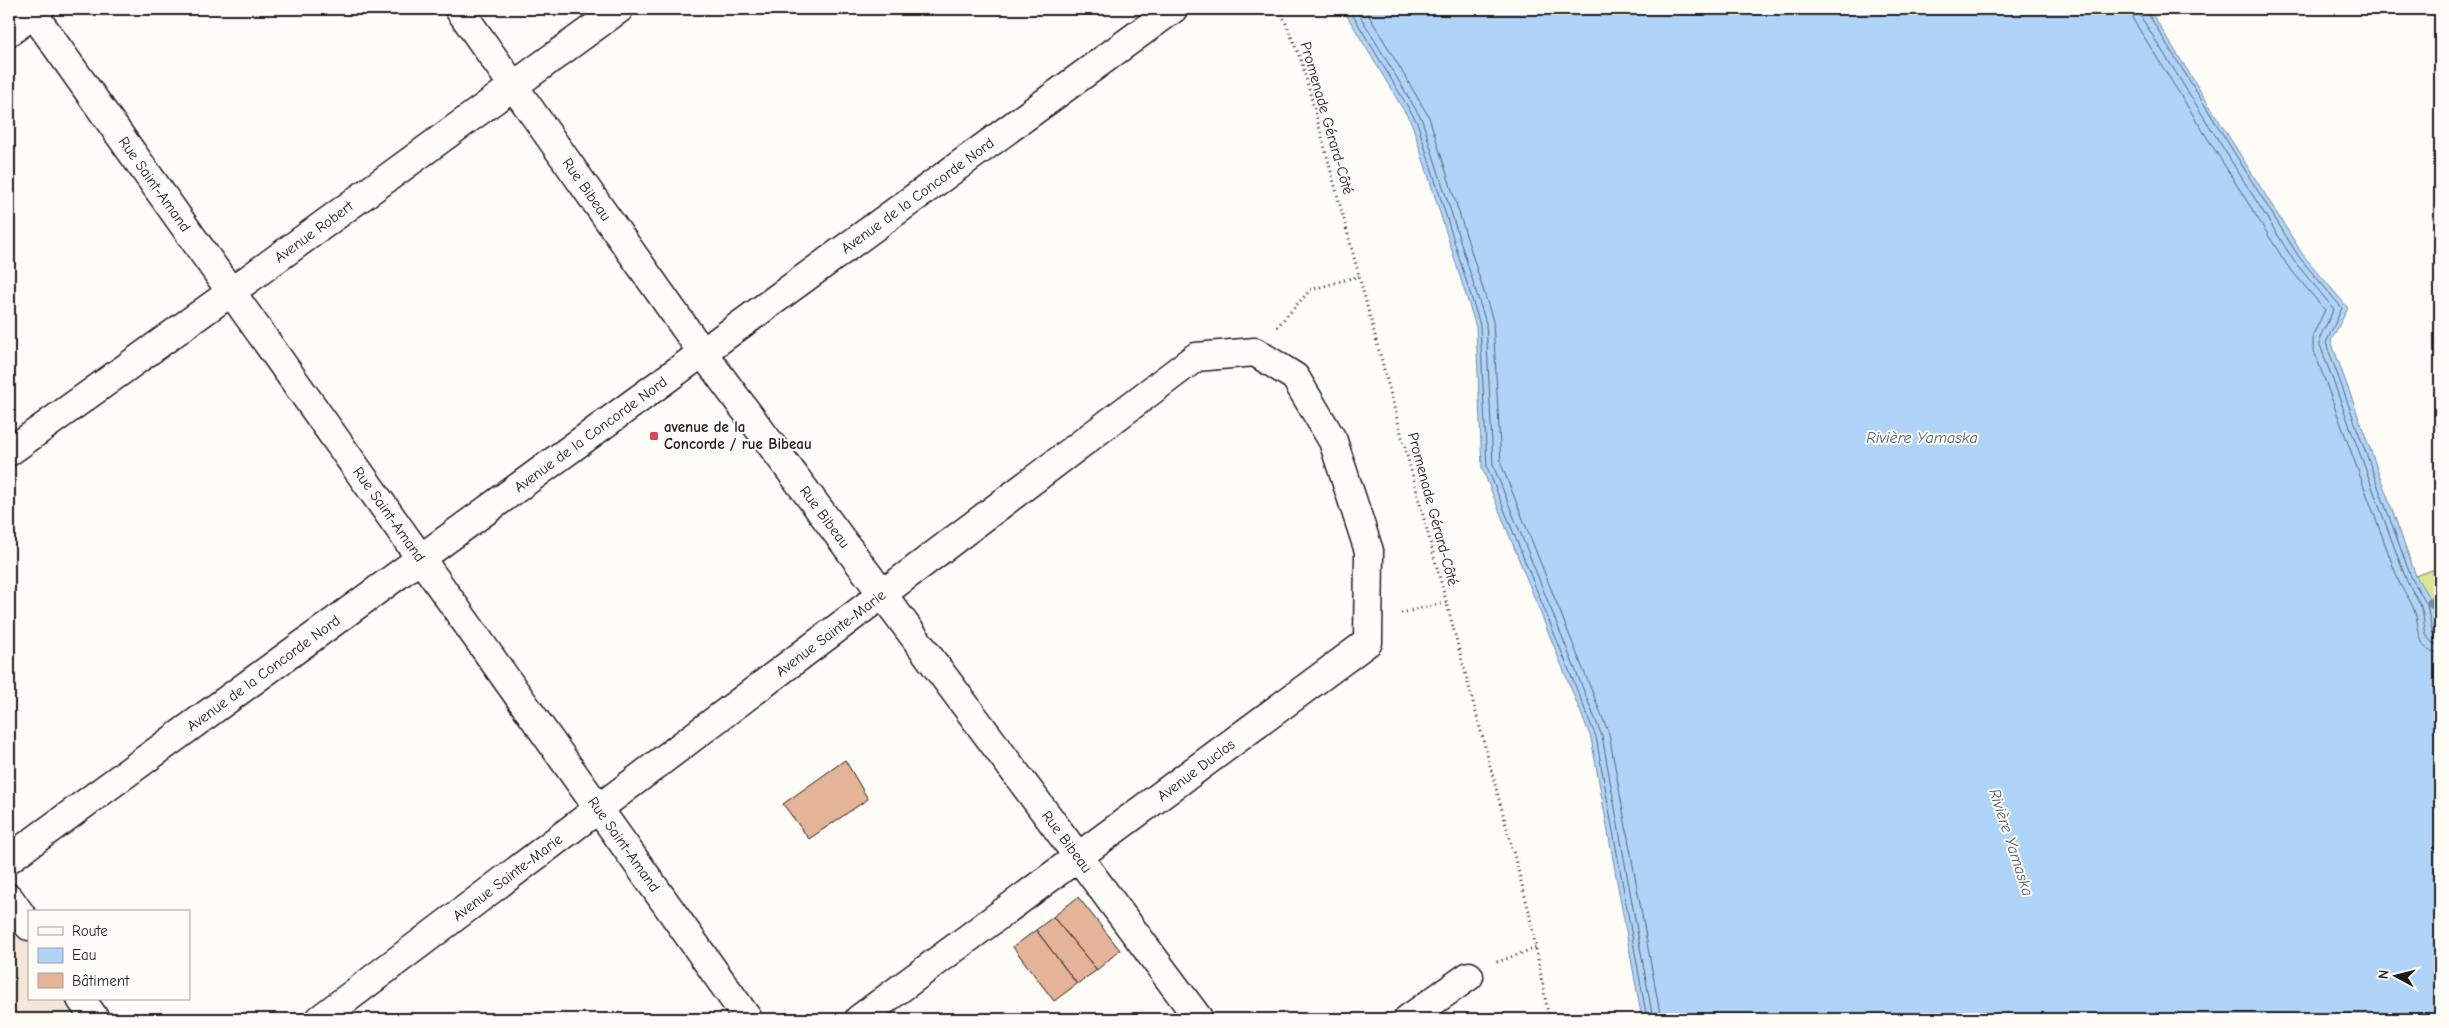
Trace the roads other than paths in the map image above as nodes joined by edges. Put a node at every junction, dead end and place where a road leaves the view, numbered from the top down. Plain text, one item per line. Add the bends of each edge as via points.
1 (459, 9) edge
2 (618, 9) edge
3 (1172, 9) edge
4 (35, 10) edge
5 (9, 32) edge
6 (513, 86) junction
7 (231, 292) junction
8 (702, 352) junction
9 (1255, 352) joint
10 (9, 452) edge
11 (420, 558) junction
12 (882, 594) junction
13 (598, 809) junction
14 (1079, 857) junction
15 (9, 859) edge
16 (9, 898) edge
17 (28, 925) edge
18 (1469, 976) dead end
19 (82, 1000) edge
20 (95, 1019) edge
21 (320, 1019) edge
22 (748, 1019) edge
23 (859, 1019) edge
24 (1199, 1019) edge
25 (1408, 1019) edge

1 - 6 street, Rue Bibeau
2 - 6 street, Avenue Robert
3 - 8 street, Avenue de la Concorde Nord
4 - 5 street
4 - 7 street, Rue Saint-Amand
6 - 7 street, Avenue Robert
6 - 8 street, Rue Bibeau
7 - 10 street, Avenue Robert
7 - 11 street, Rue Saint-Amand
8 - 11 street, Avenue de la Concorde Nord
8 - 12 street, Rue Bibeau
9 - 12 street, Avenue Sainte-Marie via 1196,357
9 - 14 street, Avenue Duclos via 1295,377 1333,442 1369,551 1368,642
11 - 13 street, Rue Saint-Amand
11 - 15 street, Avenue de la Concorde Nord
12 - 13 street, Avenue Sainte-Marie
12 - 14 street, Rue Bibeau
13 - 21 street, Avenue Sainte-Marie
13 - 22 street, Rue Saint-Amand
14 - 23 street, Avenue Duclos
14 - 24 street, Rue Bibeau
16 - 17 street
18 - 25 street
19 - 20 street

